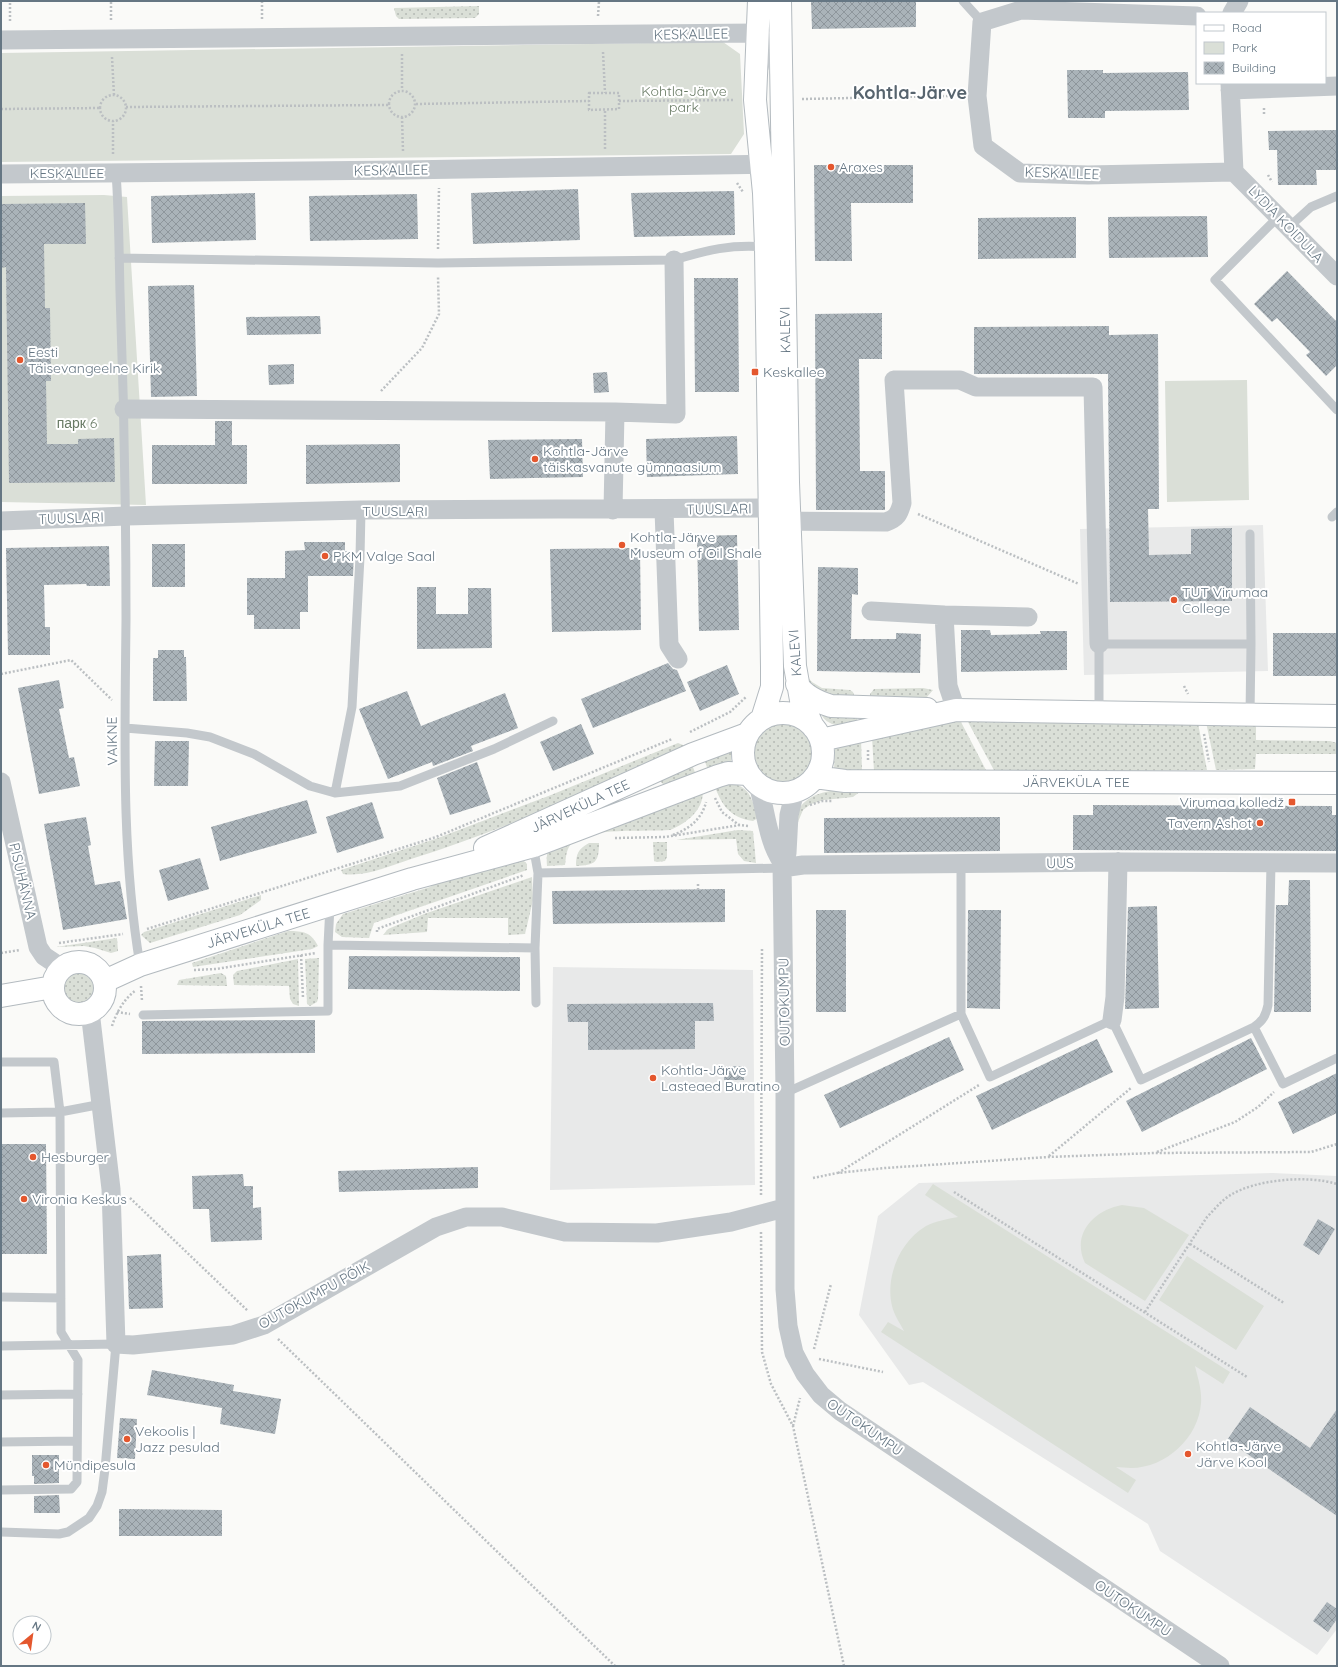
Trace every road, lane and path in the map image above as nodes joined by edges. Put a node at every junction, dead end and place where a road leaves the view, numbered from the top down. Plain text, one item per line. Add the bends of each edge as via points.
1 (262, 1) edge
2 (758, 1) edge
3 (780, 1) edge
4 (963, 1) edge
5 (1239, 1) edge
6 (1233, 12) edge
7 (1196, 16) edge
8 (262, 21) dead end
9 (982, 22) junction
10 (756, 33) junction
11 (598, 35) junction
12 (1, 40) edge
13 (402, 48) dead end
14 (780, 81) junction
15 (1230, 86) edge
16 (1337, 86) edge
17 (402, 90) junction
18 (605, 93) junction
19 (949, 96) dead end
20 (796, 99) dead end
21 (739, 100) dead end
22 (589, 101) junction
23 (619, 101) junction
24 (416, 104) junction
25 (388, 105) junction
26 (126, 107) junction
27 (100, 108) junction
28 (1, 109) edge
29 (605, 109) junction
30 (402, 117) junction
31 (113, 121) junction
32 (771, 164) junction
33 (604, 167) junction
34 (403, 170) junction
35 (1234, 172) junction
36 (116, 173) junction
37 (1, 174) edge
38 (734, 178) dead end
39 (439, 187) dead end
40 (744, 193) dead end
41 (1337, 196) edge
42 (1284, 221) junction
43 (766, 247) junction
44 (119, 258) junction
45 (674, 260) junction
46 (438, 263) junction
47 (1337, 276) edge
48 (124, 409) junction
49 (358, 410) junction
50 (1337, 410) edge
51 (615, 412) junction
52 (901, 506) junction
53 (360, 510) junction
54 (612, 510) junction
55 (664, 510) junction
56 (779, 515) junction
57 (126, 516) junction
58 (1, 521) edge
59 (1250, 534) dead end
60 (1098, 592) junction
61 (871, 611) dead end
62 (944, 615) junction
63 (1028, 617) dead end
64 (1099, 644) junction
65 (1251, 644) junction
66 (678, 659) dead end
67 (1, 674) edge
68 (796, 683) junction
69 (1184, 686) dead end
70 (750, 693) dead end
71 (956, 710) junction
72 (125, 713) junction
73 (1099, 714) junction
74 (1200, 715) junction
75 (1250, 716) junction
76 (1337, 716) edge
77 (553, 721) dead end
78 (755, 727) junction
79 (125, 728) junction
80 (685, 734) dead end
81 (817, 734) junction
82 (678, 737) dead end
83 (815, 776) junction
84 (753, 779) junction
85 (706, 780) junction
86 (1, 782) edge
87 (1213, 782) junction
88 (1337, 783) edge
89 (795, 791) junction
90 (335, 793) junction
91 (837, 802) dead end
92 (807, 810) dead end
93 (768, 828) junction
94 (665, 837) junction
95 (530, 838) junction
96 (610, 838) dead end
97 (1118, 862) junction
98 (1271, 863) junction
99 (1337, 863) edge
100 (961, 864) junction
101 (782, 865) junction
102 (538, 873) junction
103 (330, 906) junction
104 (135, 933) junction
105 (328, 944) junction
106 (375, 945) junction
107 (38, 947) junction
108 (535, 948) junction
109 (1, 953) edge
110 (301, 955) junction
111 (188, 971) dead end
112 (143, 975) junction
113 (58, 978) junction
114 (105, 981) junction
115 (1, 996) edge
116 (536, 1003) dead end
117 (90, 1011) junction
118 (304, 1011) junction
119 (961, 1014) junction
120 (143, 1015) dead end
121 (1112, 1020) junction
122 (1254, 1027) junction
123 (111, 1032) dead end
124 (1337, 1058) edge
125 (1, 1062) edge
126 (994, 1075) junction
127 (1141, 1080) junction
128 (1283, 1084) junction
129 (785, 1093) junction
130 (102, 1104) junction
131 (60, 1112) junction
132 (1, 1113) edge
133 (1337, 1144) edge
134 (1155, 1153) junction
135 (1048, 1157) junction
136 (837, 1173) junction
137 (813, 1178) dead end
138 (1337, 1184) edge
139 (111, 1189) junction
140 (954, 1192) dead end
141 (784, 1208) junction
142 (1190, 1244) junction
143 (1, 1297) edge
144 (61, 1298) junction
145 (1284, 1303) dead end
146 (1145, 1312) junction
147 (264, 1325) junction
148 (68, 1344) junction
149 (116, 1344) junction
150 (1, 1346) edge
151 (811, 1358) dead end
152 (883, 1372) dead end
153 (1247, 1377) dead end
154 (78, 1394) junction
155 (1, 1395) edge
156 (77, 1441) junction
157 (1, 1442) edge
158 (1, 1490) edge
159 (1, 1532) edge
160 (615, 1666) edge
161 (1220, 1666) edge

1 - 8 path
2 - 10 main road, KALEVI
3 - 14 main road, KALEVI
4 - 9 lane
5 - 6 street
7 - 9 street via 1021,10
9 - 35 street, KESKALLEE via 977,96 982,146 1020,173 1088,175
10 - 11 street, KESKALLEE
10 - 14 street via 766,40 774,52
10 - 32 main road, KALEVI via 755,100
11 - 12 street, KESKALLEE
11 - 18 path via 603,45
13 - 17 path
14 - 32 main road, KALEVI
15 - 16 street
15 - 35 street
17 - 24 path via 410,93
17 - 25 path via 391,96
18 - 22 path via 589,93
18 - 23 path via 619,93
19 - 20 path
21 - 23 path
22 - 24 path
22 - 29 path via 589,110
23 - 29 path via 619,110
24 - 30 path via 410,115
25 - 26 path
25 - 30 path via 391,112
26 - 27 path via 123,100 114,95 102,100
26 - 31 path via 124,115
27 - 28 path
27 - 31 path via 103,115
29 - 33 path
30 - 34 path
31 - 36 path via 113,161
32 - 33 street, KESKALLEE
32 - 43 main road, KALEVI
32 - 56 main road, KALEVI
33 - 34 street, KESKALLEE
34 - 36 street, KESKALLEE
35 - 42 street, LYDIA KOIDULA
36 - 37 street, KESKALLEE
36 - 44 lane, VAIKNE
38 - 40 path
39 - 46 path
41 - 42 lane
42 - 47 street, LYDIA KOIDULA
42 - 50 lane via 1215,280
43 - 45 lane via 708,249
43 - 56 main road, KALEVI
44 - 46 lane
44 - 48 lane, VAIKNE
45 - 46 lane
45 - 51 street via 676,414
46 - 49 path via 439,314 422,348 388,386
48 - 49 street
48 - 57 lane, VAIKNE
49 - 51 street
51 - 54 street
52 - 56 street, TUUSLARI via 896,518 886,522
52 - 60 path
52 - 60 street via 894,380 960,380 976,387 1093,387
53 - 54 street, TUUSLARI
53 - 57 street, TUUSLARI
53 - 90 lane via 360,564 352,707
54 - 55 street, TUUSLARI
55 - 56 street, TUUSLARI
55 - 66 street via 669,646
56 - 68 main road, KALEVI
56 - 78 main road, KALEVI via 772,687
57 - 58 street, TUUSLARI
57 - 72 lane, VAIKNE
59 - 65 lane
60 - 64 street
61 - 62 street
62 - 63 street
62 - 71 street via 948,686
64 - 65 lane
64 - 73 lane
65 - 75 lane
67 - 72 path via 71,660
68 - 71 main road via 808,696 819,703 831,706
68 - 81 main road, KALEVI
69 - 74 path
70 - 80 path via 730,712
71 - 73 main road
71 - 81 main road
72 - 79 lane, VAIKNE
73 - 74 main road
74 - 75 main road
74 - 87 path
75 - 76 main road
77 - 90 lane via 494,749 400,786
78 - 81 main road via 768,716 781,713 806,720
78 - 84 main road via 743,747 744,761
78 - 95 main road, JÄRVEKÜLA TEE via 693,754
79 - 90 lane via 210,737 254,754 310,786
79 - 104 lane, VAIKNE via 128,837
81 - 83 main road via 823,753 821,765
82 - 104 path via 436,837
83 - 87 main road, JÄRVEKÜLA TEE via 846,781
83 - 89 main road via 806,786
84 - 85 main road, JÄRVEKÜLA TEE via 728,773
84 - 89 main road via 770,791
84 - 93 street, OUTOKUMPU
85 - 94 path via 708,794 701,815 692,826
85 - 95 main road, JÄRVEKÜLA TEE
86 - 107 street, PISUHÄNNA
87 - 88 main road, JÄRVEKÜLA TEE
89 - 101 street, OUTOKUMPU
91 - 92 path via 810,805
93 - 94 path via 740,825
93 - 101 street, OUTOKUMPU via 772,845
94 - 96 path
95 - 102 lane
95 - 103 main road, JÄRVEKÜLA TEE
97 - 98 street, UUS
97 - 100 street, UUS
97 - 121 street via 1115,997
98 - 99 street, UUS
98 - 122 lane via 1268,1005 1264,1018
100 - 101 street, UUS
100 - 119 lane
101 - 102 lane
101 - 129 street, OUTOKUMPU
102 - 106 path via 528,873 377,929
102 - 108 lane
103 - 105 lane
103 - 112 main road, JÄRVEKÜLA TEE
104 - 107 path
104 - 112 lane, VAIKNE
105 - 106 lane
105 - 110 path via 316,953
105 - 118 lane via 328,1011
106 - 108 lane
107 - 109 path
107 - 113 street
108 - 116 lane
110 - 111 path
110 - 118 path
112 - 114 main road, JÄRVEKÜLA TEE
112 - 123 path via 117,1012
113 - 114 main road via 70,963 78,961 95,967
113 - 115 main road
113 - 117 main road via 55,996 65,1009 73,1013
114 - 117 main road via 104,995
117 - 130 street
118 - 120 lane
119 - 126 lane via 990,1077
119 - 129 lane
121 - 126 lane
121 - 127 lane
122 - 127 lane
122 - 128 lane
124 - 128 lane
125 - 131 lane via 54,1062
126 - 136 path
127 - 135 path
128 - 134 path via 1258,1107 1235,1122
129 - 141 street, OUTOKUMPU
130 - 131 lane
130 - 139 street
131 - 132 lane
131 - 144 lane
133 - 134 path via 1311,1152
134 - 135 path
135 - 136 path
136 - 137 path
138 - 142 path via 1325,1180 1301,1179 1246,1188 1218,1205
139 - 147 path via 122,1190
139 - 149 street
140 - 146 path
141 - 147 street, OUTOKUMPU PÕIK via 731,1222 657,1234 565,1232 502,1217 466,1217 436,1227
141 - 161 street, OUTOKUMPU via 788,1326 797,1358 821,1395 840,1411
142 - 145 path
142 - 146 path
143 - 144 lane
144 - 148 lane via 61,1332
146 - 153 path
147 - 149 street, OUTOKUMPU PÕIK via 234,1335 133,1345
147 - 160 path
148 - 149 lane
148 - 150 lane
148 - 154 lane via 78,1360
149 - 159 lane via 105,1469 97,1506 89,1518 68,1532
151 - 152 path
154 - 155 lane
154 - 156 lane
156 - 157 lane
156 - 158 lane via 77,1482 71,1489

